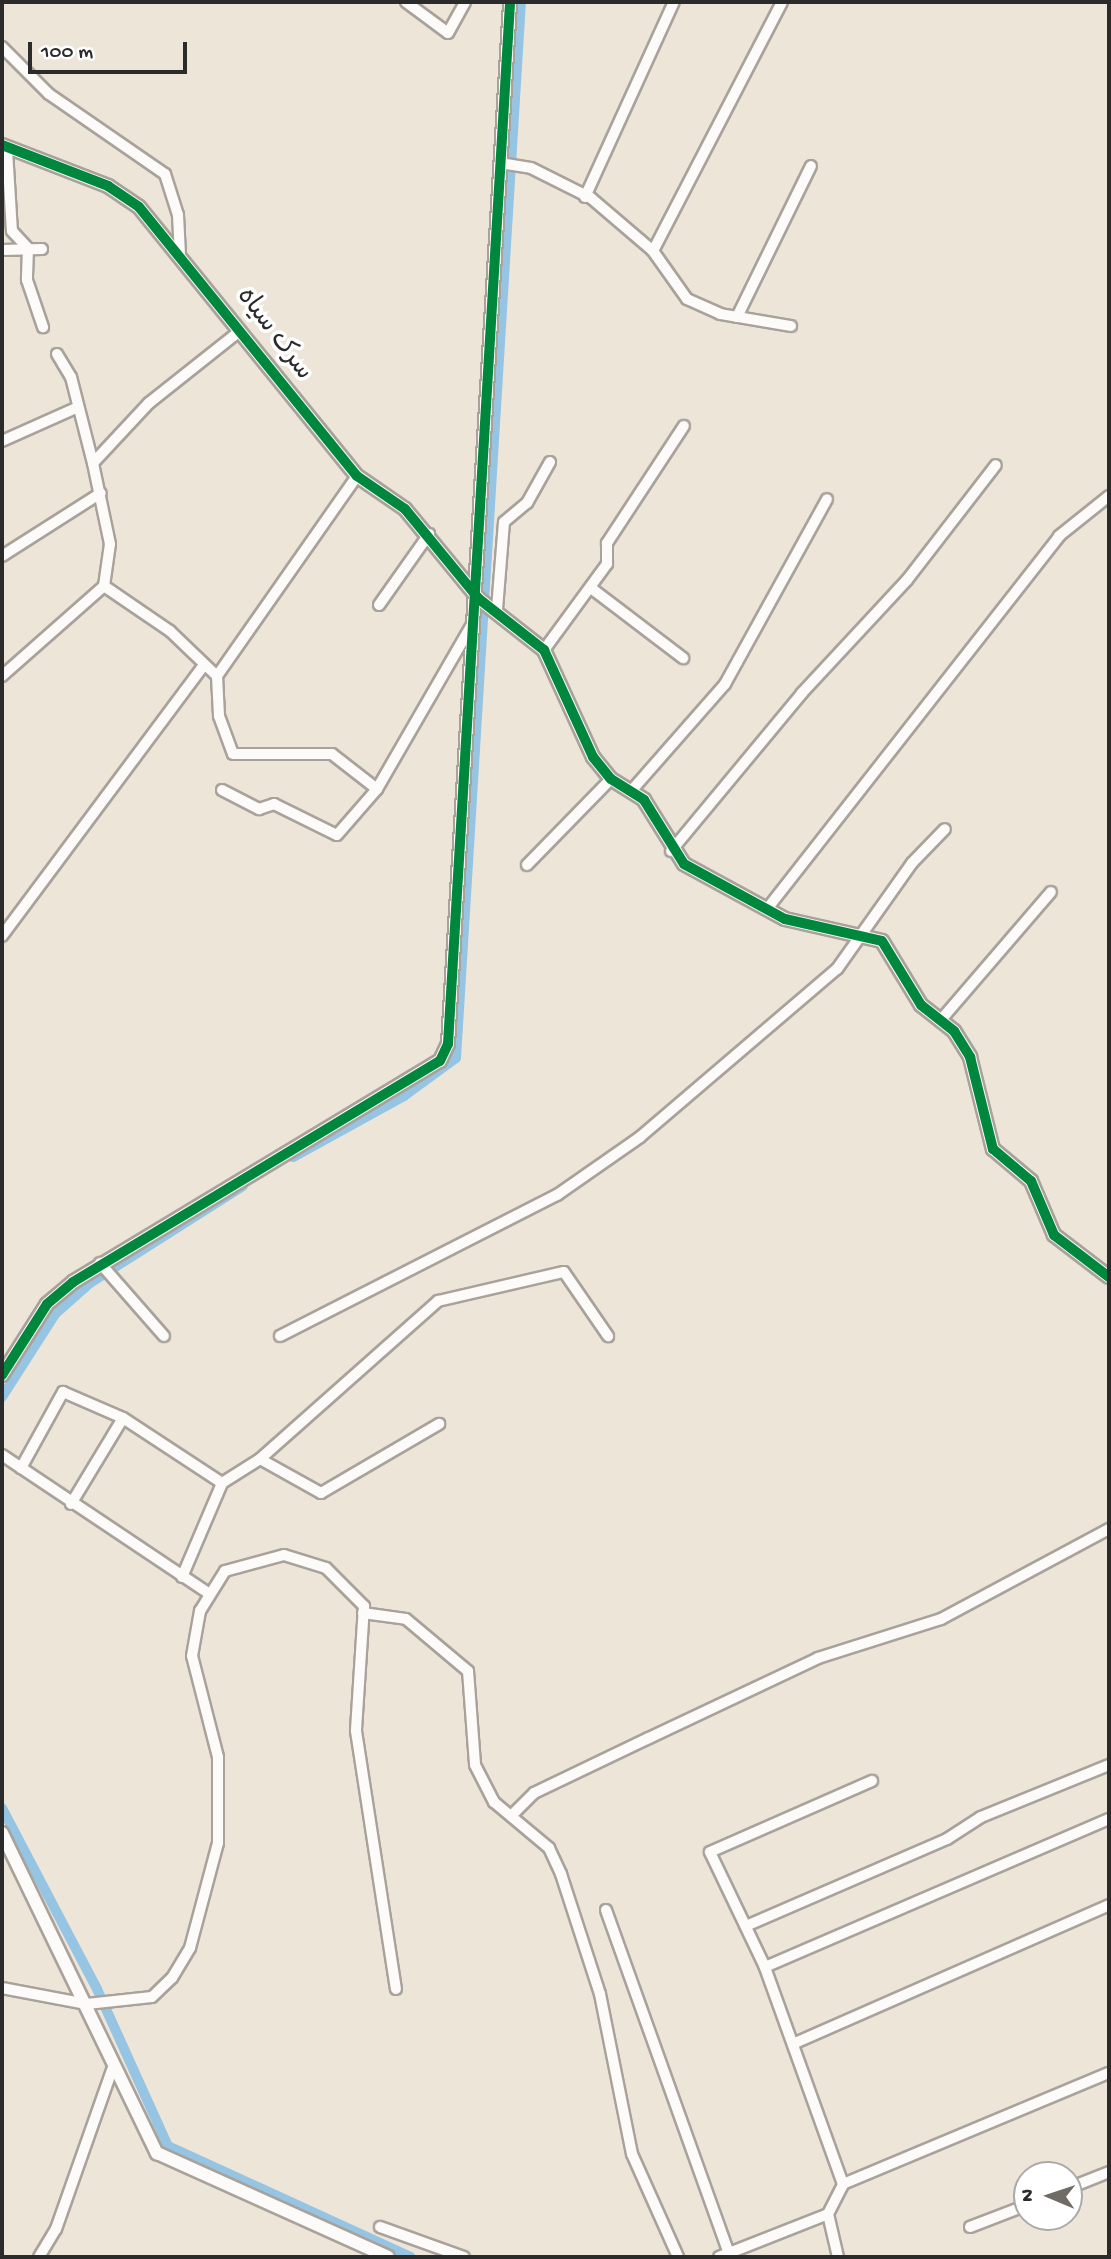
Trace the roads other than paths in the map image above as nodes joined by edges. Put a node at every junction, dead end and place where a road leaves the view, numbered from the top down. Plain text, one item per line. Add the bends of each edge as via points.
1 (406, 2) edge
2 (465, 2) edge
3 (510, 2) edge
4 (674, 2) edge
5 (782, 2) edge
6 (2, 47) edge
7 (4, 148) edge
8 (506, 163) junction
9 (811, 166) dead end
10 (584, 197) junction
11 (28, 248) junction
12 (42, 249) dead end
13 (2, 250) edge
14 (653, 251) junction
15 (180, 255) junction
16 (737, 317) junction
17 (791, 326) dead end
18 (43, 327) dead end
19 (240, 331) junction
20 (57, 354) dead end
21 (76, 408) junction
22 (684, 426) dead end
23 (2, 442) edge
24 (550, 462) dead end
25 (93, 463) junction
26 (996, 465) dead end
27 (357, 475) junction
28 (101, 493) junction
29 (1109, 496) edge
30 (827, 499) dead end
31 (429, 534) junction
32 (2, 556) edge
33 (104, 586) junction
34 (591, 588) junction
35 (488, 604) junction
36 (379, 605) dead end
37 (478, 614) junction
38 (544, 650) junction
39 (683, 658) dead end
40 (203, 666) junction
41 (2, 676) edge
42 (217, 676) junction
43 (611, 779) junction
44 (377, 789) junction
45 (222, 790) dead end
46 (632, 790) junction
47 (945, 830) dead end
48 (671, 851) junction
49 (527, 865) dead end
50 (1051, 892) dead end
51 (767, 909) junction
52 (862, 933) junction
53 (2, 936) edge
54 (940, 1020) junction
55 (105, 1269) junction
56 (1109, 1277) edge
57 (164, 1336) dead end
58 (280, 1336) dead end
59 (608, 1336) dead end
60 (2, 1375) edge
61 (123, 1418) junction
62 (439, 1424) dead end
63 (2, 1455) edge
64 (260, 1459) junction
65 (21, 1468) junction
66 (222, 1483) junction
67 (71, 1504) junction
68 (1109, 1529) edge
69 (182, 1577) junction
70 (207, 1592) junction
71 (363, 1613) junction
72 (1109, 1765) edge
73 (873, 1781) dead end
74 (514, 1814) junction
75 (1109, 1819) edge
76 (2, 1833) edge
77 (1109, 1905) edge
78 (606, 1910) dead end
79 (746, 1926) junction
80 (765, 1967) junction
81 (2, 1988) edge
82 (396, 1989) dead end
83 (98, 2003) junction
84 (795, 2043) junction
85 (112, 2070) junction
86 (1109, 2073) edge
87 (1109, 2172) edge
88 (1083, 2182) edge
89 (843, 2185) junction
90 (1013, 2210) edge
91 (828, 2214) junction
92 (380, 2227) dead end
93 (970, 2227) dead end
94 (724, 2255) edge
95 (39, 2257) edge
96 (388, 2257) edge
97 (464, 2257) edge
98 (678, 2257) edge
99 (838, 2257) edge

1 - 2 street via 448,33
3 - 8 street
4 - 10 street
5 - 14 street
6 - 15 street via 49,93 165,174 178,215
7 - 11 street via 12,231
7 - 15 street, سرک سیاه via 108,186 139,207 167,249
8 - 10 street
8 - 35 street
9 - 16 street
10 - 14 street
11 - 12 street
11 - 13 street
11 - 18 street via 27,279
14 - 16 street via 687,299
15 - 19 street, سرک سیاه
16 - 17 street
19 - 25 street via 149,404
19 - 27 street, سرک سیاه
20 - 21 street via 71,377
21 - 23 street
21 - 25 street
22 - 34 street via 607,543 607,564
24 - 35 street via 527,503 504,522
25 - 28 street
26 - 48 street via 907,580 802,693
27 - 31 street, سرک سیاه
27 - 42 street
28 - 32 street
28 - 33 street via 110,544
29 - 51 street via 1059,536
30 - 46 street via 725,684
31 - 35 street, سرک سیاه
31 - 36 street
33 - 40 street via 185,643
33 - 41 street
34 - 38 street
34 - 39 street
35 - 37 street
35 - 38 street, سرک سیاه
37 - 44 street
37 - 55 street via 448,1044 440,1060
38 - 43 street via 583,740
40 - 42 street
40 - 53 street
42 - 44 street via 219,716 233,754 332,754
43 - 46 street
43 - 49 street
44 - 45 street via 337,835 274,804 259,809
46 - 48 street via 655,814
47 - 52 street via 912,863
48 - 51 street
50 - 54 street
51 - 52 street via 807,926
52 - 54 street via 882,940 921,1005
52 - 58 street via 837,969 750,1047 557,1195
54 - 56 street via 970,1057 993,1149 1031,1181 1054,1235
55 - 57 street
55 - 60 street via 47,1304
59 - 64 street via 564,1272 462,1292 410,1321
61 - 65 street via 63,1392
61 - 66 street
61 - 67 street
62 - 64 street via 321,1493
63 - 65 street
64 - 66 street
65 - 67 street
66 - 69 street
67 - 69 street
68 - 74 street via 941,1619 818,1658 534,1793
69 - 70 street
70 - 71 street via 225,1572 284,1555 326,1568 349,1586
70 - 83 street via 192,1656 218,1757 218,1843 211,1884 190,1948 172,1978 152,1997
71 - 74 street via 406,1619 468,1671 475,1765 494,1802
71 - 82 street via 357,1744
72 - 79 street via 981,1817 947,1839
73 - 79 street via 710,1852
74 - 98 street via 532,1838 549,1848 561,1874 600,1994 632,2154
75 - 80 street
76 - 83 street
77 - 84 street
78 - 94 street
79 - 80 street
80 - 84 street
81 - 83 street
83 - 85 street
84 - 89 street
85 - 95 street via 55,2229
85 - 96 street via 156,2153
86 - 89 street
87 - 88 street
89 - 91 street
90 - 93 street
91 - 94 street
91 - 99 street
92 - 97 street

